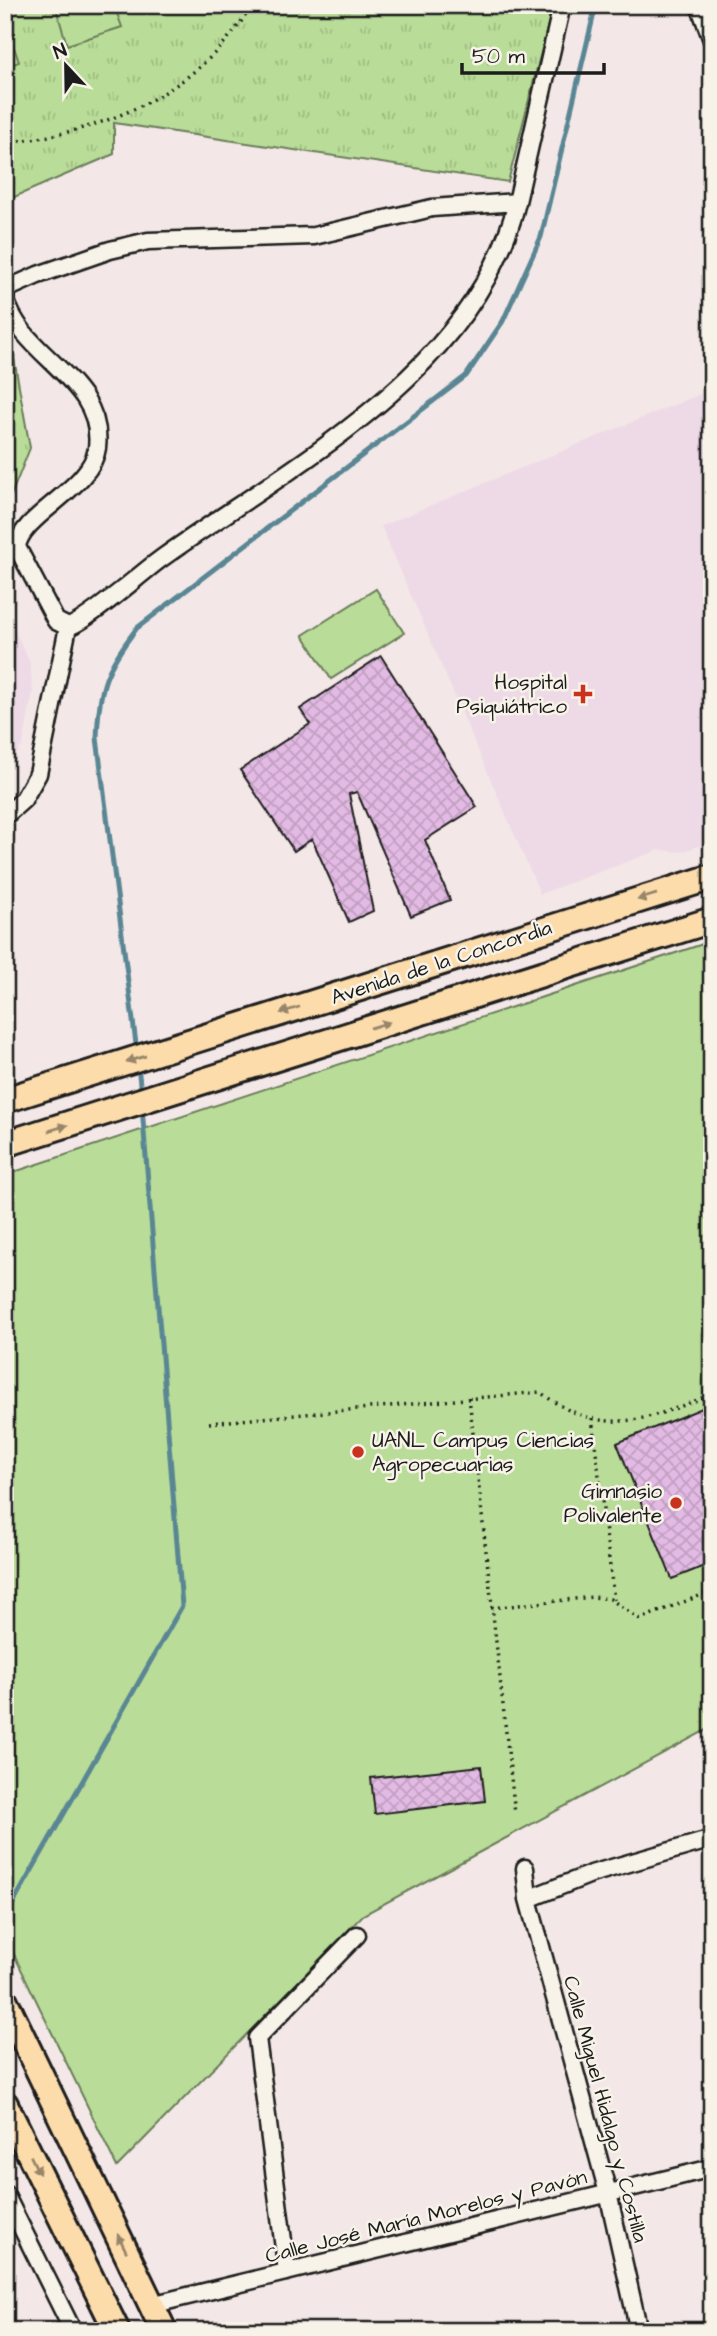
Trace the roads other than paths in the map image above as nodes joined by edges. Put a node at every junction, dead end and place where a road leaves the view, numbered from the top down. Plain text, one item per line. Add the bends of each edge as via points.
1 (562, 5) edge
2 (698, 5) edge
3 (712, 40) edge
4 (517, 202) junction
5 (5, 296) edge
6 (68, 627) junction
7 (5, 816) edge
8 (712, 877) edge
9 (712, 920) edge
10 (5, 1100) edge
11 (5, 1144) edge
12 (712, 1839) edge
13 (525, 1868) dead end
14 (527, 1899) junction
15 (357, 1935) dead end
16 (5, 2001) edge
17 (5, 2104) edge
18 (712, 2168) edge
19 (608, 2193) junction
20 (5, 2194) edge
21 (287, 2272) junction
22 (151, 2305) junction
23 (73, 2331) edge
24 (117, 2331) edge
25 (164, 2331) edge
26 (639, 2331) edge

1 - 4 street
2 - 3 street
4 - 5 street via 432,208 313,236 148,241 37,275 9,288
4 - 6 street via 508,238 487,277 451,331 396,388 267,489 160,558
5 - 6 street via 16,325 84,395 98,427 96,452 86,469 64,496 23,531 17,547 56,621
6 - 7 street via 38,774 23,800
8 -> 10 main road, Avenida de la Concordia
11 -> 9 main road, Avenida de la Concordia
12 - 14 street via 591,1874
13 - 14 street, Calle Miguel Hidalgo y Costilla
14 - 19 street, Calle Miguel Hidalgo y Costilla
15 - 21 street via 257,2038
22 -> 16 main road
17 -> 24 main road
18 - 19 street, Calle José María Morelos y Pavón
19 - 21 street, Calle José María Morelos y Pavón
19 - 26 street, Calle Miguel Hidalgo y Costilla
20 - 23 street
21 - 22 street, Calle José María Morelos y Pavón
22 - 25 main road

